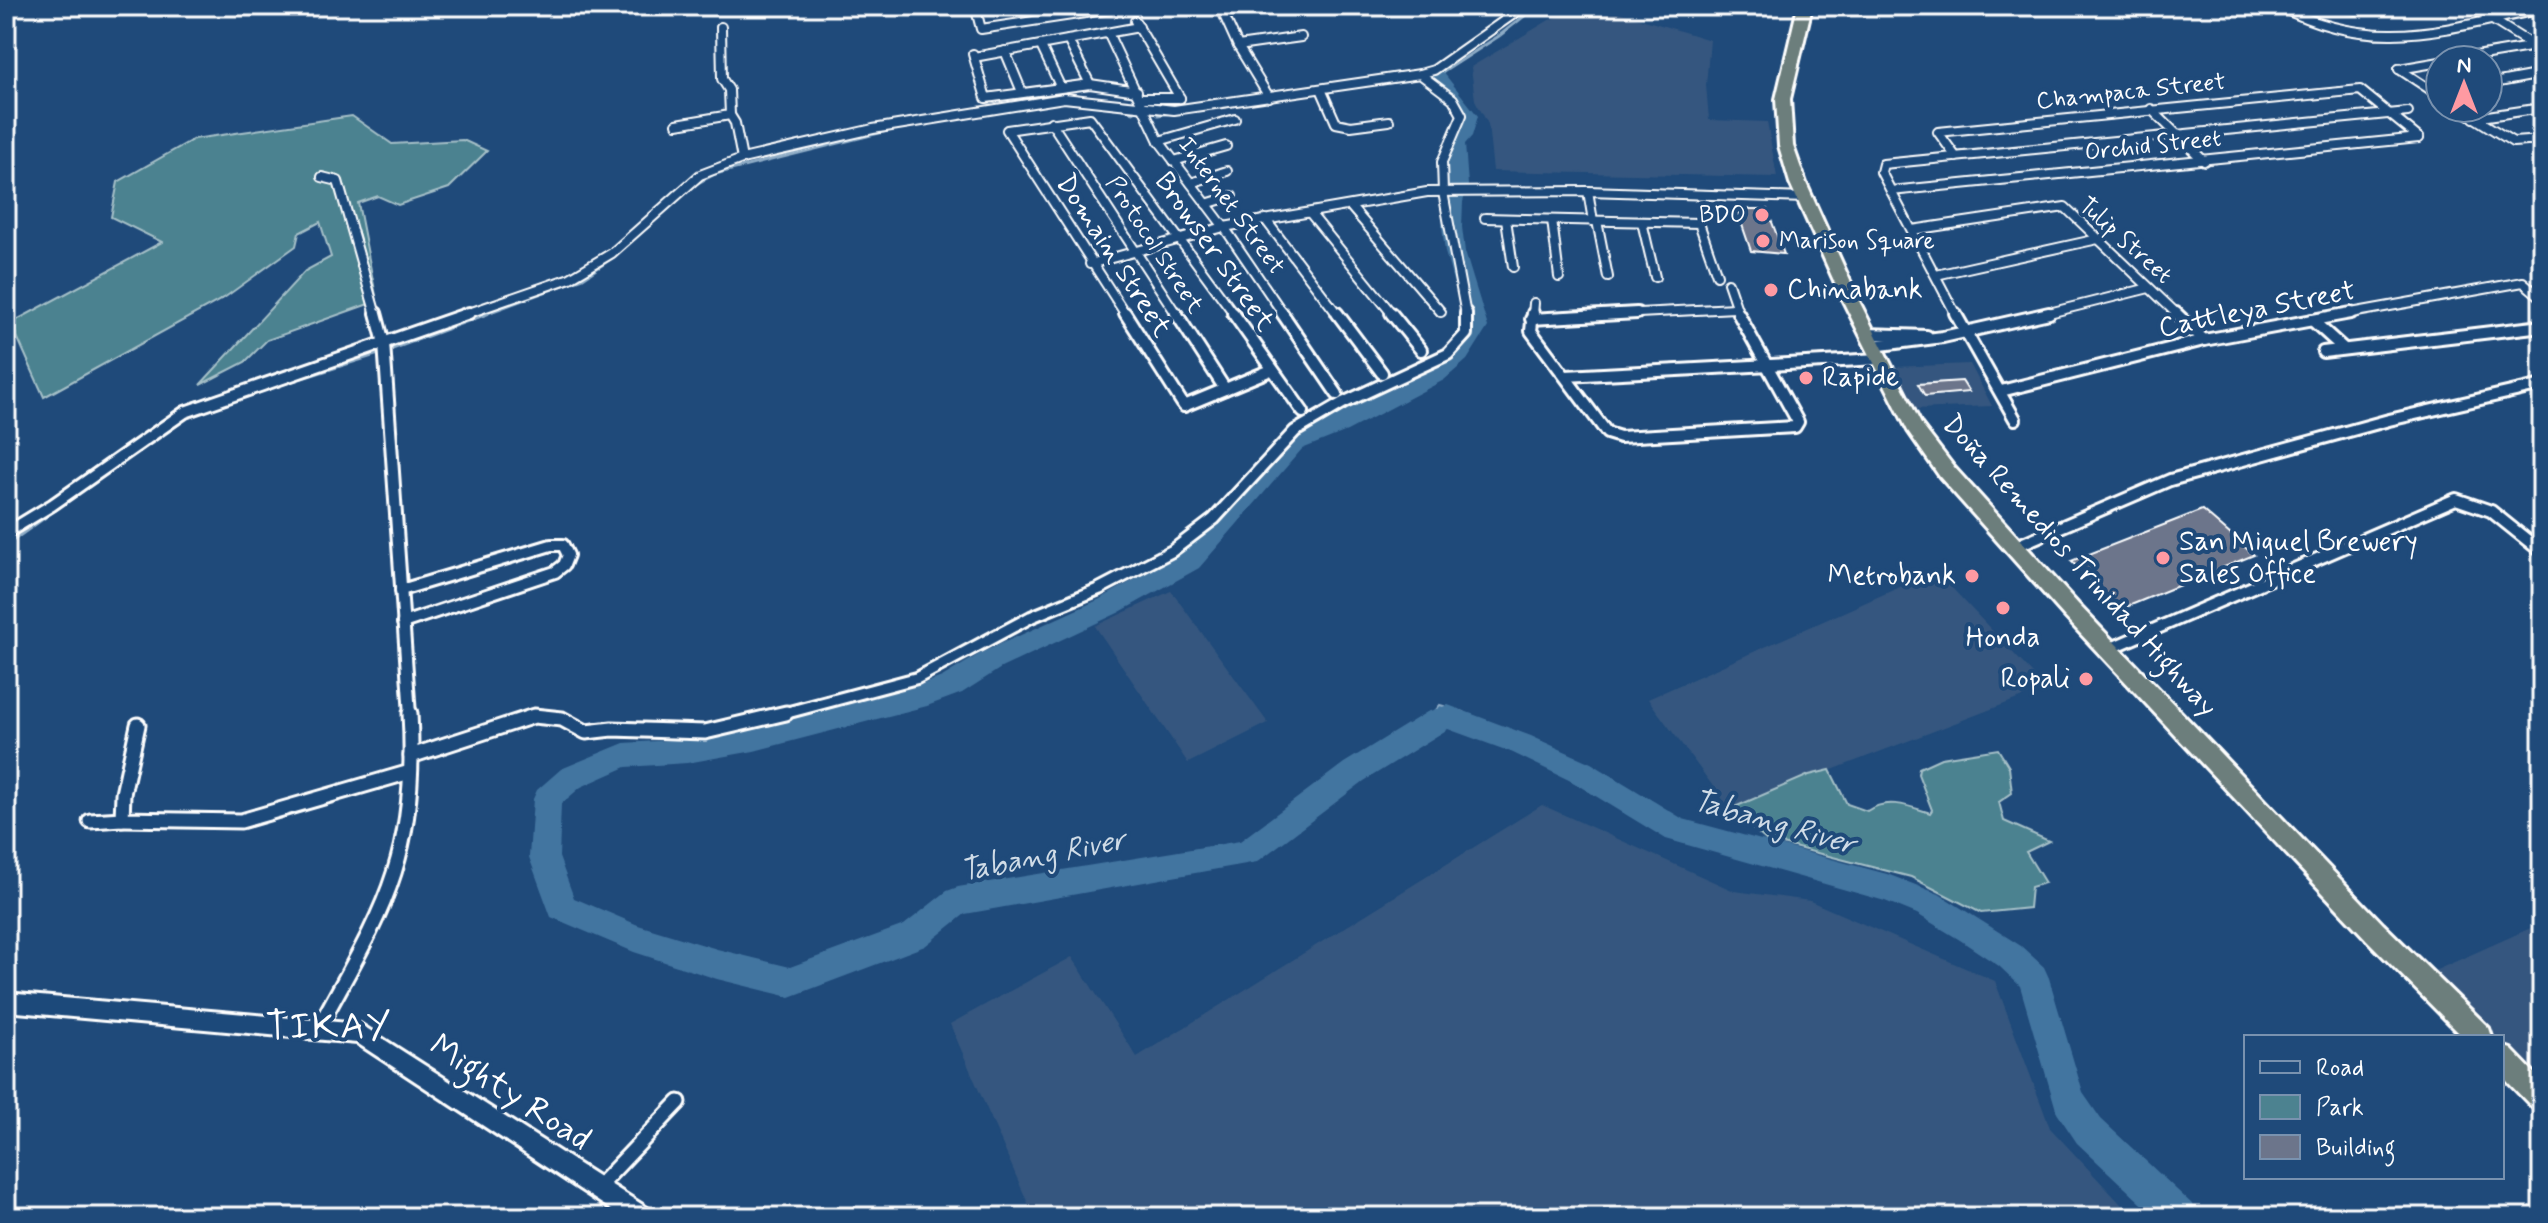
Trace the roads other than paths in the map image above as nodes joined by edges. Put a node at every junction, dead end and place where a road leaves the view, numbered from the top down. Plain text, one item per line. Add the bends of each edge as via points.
1 (975, 6) edge
2 (1132, 6) edge
3 (1262, 6) edge
4 (1805, 6) edge
5 (2279, 6) edge
6 (2334, 6) edge
7 (2380, 6) edge
8 (2470, 6) edge
9 (1518, 8) edge
10 (2542, 9) edge
11 (2490, 18) junction
12 (721, 27) dead end
13 (1108, 33) junction
14 (1301, 37) dead end
15 (1068, 40) junction
16 (1041, 46) junction
17 (1238, 46) junction
18 (2539, 47) edge
19 (1005, 51) junction
20 (2504, 52) edge
21 (2424, 65) edge
22 (1420, 74) junction
23 (2542, 74) edge
24 (2504, 81) edge
25 (1090, 84) junction
26 (2424, 85) edge
27 (1060, 86) junction
28 (1322, 91) junction
29 (1022, 92) junction
30 (1139, 94) junction
31 (1269, 97) junction
32 (1144, 108) junction
33 (2542, 108) edge
34 (2151, 109) junction
35 (2408, 112) dead end
36 (2390, 114) junction
37 (2504, 114) edge
38 (730, 115) junction
39 (1235, 119) dead end
40 (1389, 121) dead end
41 (1051, 122) junction
42 (677, 124) dead end
43 (2484, 124) edge
44 (2178, 135) junction
45 (2542, 140) edge
46 (1159, 141) junction
47 (1226, 146) dead end
48 (1956, 157) junction
49 (742, 159) junction
50 (1174, 161) junction
51 (2204, 161) junction
52 (1227, 171) dead end
53 (322, 177) dead end
54 (1191, 183) junction
55 (1446, 191) junction
56 (1588, 191) junction
57 (1891, 191) junction
58 (1232, 196) dead end
59 (1805, 198) junction
60 (1206, 204) junction
61 (1351, 207) junction
62 (1310, 213) junction
63 (1485, 218) dead end
64 (1265, 219) junction
65 (1506, 219) junction
66 (1552, 220) junction
67 (1595, 221) junction
68 (1642, 222) junction
69 (1224, 227) junction
70 (1912, 230) junction
71 (1180, 238) junction
72 (2098, 239) junction
73 (1134, 250) junction
74 (1090, 264) junction
75 (1513, 267) dead end
76 (1717, 275) dead end
77 (1936, 275) junction
78 (1559, 277) dead end
79 (1608, 277) dead end
80 (1655, 277) dead end
81 (1728, 283) dead end
82 (2149, 288) junction
83 (2542, 298) edge
84 (1534, 303) dead end
85 (1735, 308) junction
86 (1441, 312) dead end
87 (1531, 319) junction
88 (2312, 320) junction
89 (2542, 326) edge
90 (1965, 332) junction
91 (2204, 340) junction
92 (384, 343) junction
93 (1873, 346) junction
94 (2344, 349) junction
95 (1421, 350) dead end
96 (2323, 352) dead end
97 (1767, 365) junction
98 (1271, 370) junction
99 (1382, 373) dead end
100 (1566, 376) junction
101 (2542, 385) edge
102 (1225, 389) junction
103 (2001, 391) junction
104 (1337, 394) dead end
105 (1303, 412) dead end
106 (2015, 419) dead end
107 (6, 533) edge
108 (2014, 547) junction
109 (2541, 550) edge
110 (401, 590) junction
111 (403, 623) junction
112 (2109, 649) junction
113 (138, 725) dead end
114 (411, 756) junction
115 (410, 772) junction
116 (122, 819) junction
117 (90, 821) dead end
118 (6, 1002) edge
119 (318, 1029) junction
120 (2478, 1035) edge
121 (2504, 1060) edge
122 (2542, 1099) edge
123 (679, 1102) dead end
124 (597, 1188) junction
125 (641, 1217) edge

1 - 2 street via 981,29
3 - 17 street via 1223,13
4 - 59 highway, Doña Remedios Trinidad Highway via 1783,99 1786,146
5 - 11 street via 2335,31 2372,36 2414,34
6 - 7 street
8 - 11 street
9 - 22 street via 1434,70
10 - 11 street
11 - 18 street
12 - 38 street via 722,79 729,90
13 - 15 street
13 - 30 street, Internet Street
13 - 30 street via 1137,24 1180,98
14 - 17 street
15 - 16 street
15 - 25 street
16 - 19 street
16 - 27 street
17 - 31 street
18 - 20 street
19 - 29 street
19 - 29 street via 973,55 986,98
21 - 26 street via 2399,69
22 - 28 street
22 - 55 street via 1451,97 1462,115 1442,162
23 - 24 street
25 - 27 street
25 - 30 street
27 - 29 street
28 - 31 street
28 - 40 street via 1336,123
30 - 32 street, Internet Street
31 - 32 street via 1188,109
32 - 46 street, Internet Street
32 - 49 street via 1082,96 1064,98 873,129
33 - 37 street
34 - 36 street, Champaca Street via 2360,90
34 - 44 street
34 - 48 street, Champaca Street via 1938,132
35 - 36 street
36 - 44 street
36 - 51 street, Orchid Street via 2419,138
38 - 42 street
38 - 49 street
39 - 46 street
41 - 71 street, Browser Street via 1090,118
41 - 73 street, Protocol Street
41 - 74 street, Domain Street via 1007,130
43 - 45 street via 2513,142
44 - 48 street
44 - 51 street
46 - 50 street, Internet Street
47 - 50 street
48 - 57 street via 1883,164 1881,172
49 - 92 street via 700,175 612,253 570,278
50 - 54 street, Internet Street
51 - 57 street, Orchid Street
52 - 54 street
53 - 92 street via 338,181
54 - 60 street, Internet Street
55 - 56 street
55 - 61 street
55 - 114 street via 1466,334 1448,354 1295,431 1214,519 1172,551 917,678 826,704 705,732 586,732 551,714 534,716
56 - 59 street
56 - 67 street
57 - 70 street
58 - 60 street
59 - 93 highway, Doña Remedios Trinidad Highway
60 - 69 street, Internet Street
61 - 62 street
61 - 86 street
62 - 64 street
62 - 95 street
63 - 65 street
64 - 69 street
64 - 99 street
65 - 66 street
65 - 75 street
66 - 67 street
66 - 78 street
67 - 68 street
67 - 79 street
68 - 76 street via 1699,223
68 - 80 street
69 - 71 street
69 - 104 street, Internet Street
70 - 72 street, Tulip Street via 2065,207
70 - 77 street
71 - 73 street
71 - 98 street, Browser Street
72 - 77 street
72 - 82 street, Tulip Street
73 - 74 street
73 - 102 street, Protocol Street
74 - 102 street, Domain Street via 1184,406
77 - 90 street
81 - 85 street
82 - 90 street
82 - 91 street, Tulip Street
83 - 88 street, Cattleya Street via 2523,282
84 - 87 street
85 - 87 street
85 - 97 street
87 - 100 street via 1531,331
88 - 91 street, Cattleya Street
88 - 94 street
89 - 94 street
90 - 93 street
90 - 103 street
91 - 103 street, Cattleya Street
92 - 107 street via 185,412
92 - 110 street
93 - 97 street
93 - 108 highway, Doña Remedios Trinidad Highway via 1929,449
94 - 96 street
97 - 100 street
97 - 100 street via 1798,422 1795,427 1620,437 1607,433
98 - 102 street
98 - 105 street, Browser Street
101 - 108 street via 2170,480
103 - 106 street
108 - 112 highway, Doña Remedios Trinidad Highway
109 - 112 street via 2487,508 2456,499
110 - 111 street
110 - 111 street via 551,545 563,545 568,555 555,572
111 - 114 street
112 - 120 highway, Doña Remedios Trinidad Highway
113 - 116 street
114 - 115 street
115 - 116 street via 241,821
115 - 119 street via 403,840 393,876
116 - 117 street
118 - 119 street, Mighty Road
119 - 124 street, Mighty Road via 360,1034
121 - 122 highway
123 - 124 street
124 - 125 street, Mighty Road

